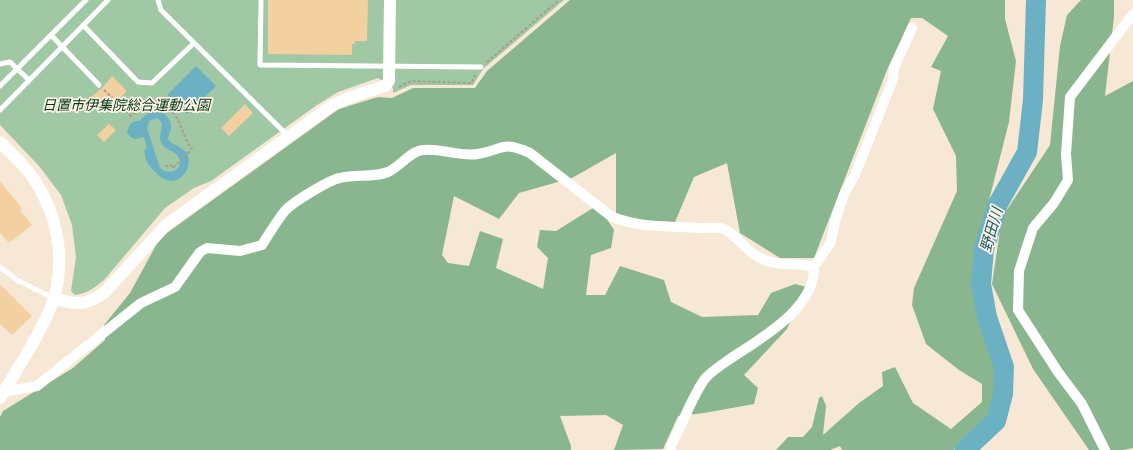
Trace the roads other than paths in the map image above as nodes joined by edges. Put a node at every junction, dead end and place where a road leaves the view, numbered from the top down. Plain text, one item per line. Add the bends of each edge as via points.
1 (86, 0) edge
2 (108, 0) edge
3 (158, 0) edge
4 (261, 0) edge
5 (390, 0) edge
6 (1133, 14) edge
7 (83, 25) junction
8 (912, 28) dead end
9 (51, 35) junction
10 (194, 43) junction
11 (62, 47) junction
12 (0, 64) edge
13 (389, 66) junction
14 (481, 67) dead end
15 (18, 69) junction
16 (29, 80) junction
17 (99, 85) road end
18 (0, 86) edge
19 (0, 110) edge
20 (289, 137) junction
21 (0, 142) edge
22 (0, 267) edge
23 (814, 267) junction
24 (54, 298) junction
25 (2, 395) edge
26 (671, 450) edge
27 (1105, 450) edge

1 - 9 lane
2 - 7 lane
3 - 10 lane via 161,10
4 - 13 lane via 260,65
5 - 13 street
6 - 27 street via 1070,97 1066,154 1068,180 1033,228 1018,271 1018,310 1082,404
7 - 10 lane via 138,82 152,83
7 - 11 lane
8 - 23 street via 894,68 893,79 855,175 845,192 831,242
9 - 11 lane
9 - 15 lane
10 - 20 lane
11 - 16 lane
11 - 17 lane
12 - 15 lane via 10,62
13 - 14 lane
13 - 20 street via 385,86 331,106
15 - 16 lane
15 - 18 lane
16 - 19 lane
20 - 24 street via 166,225 95,300 72,304
21 - 24 street via 30,174 46,199 52,215 59,252 58,283
22 - 24 lane via 17,280
23 - 25 street via 768,262 754,255 725,229 644,226 624,222 612,217 530,153 516,147 502,146 478,154 424,150 414,152 402,164 388,172 329,181 285,211 262,245 240,251 207,248 200,252 175,287 140,303 37,386
23 - 26 street via 811,289 784,321 704,379
24 - 25 street via 47,316

